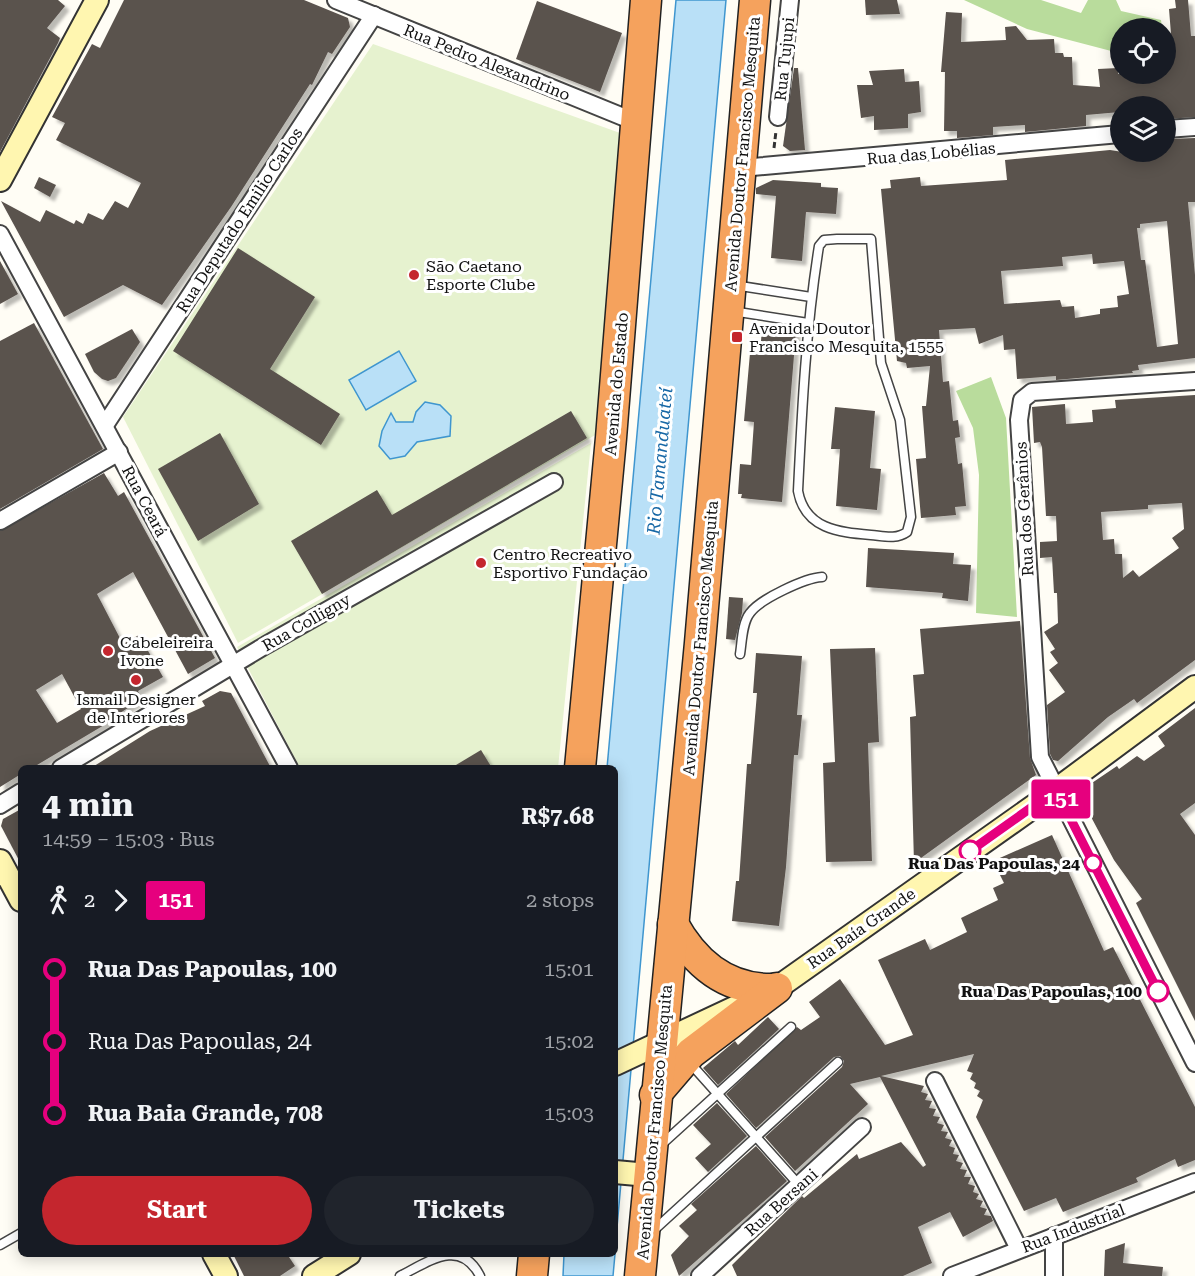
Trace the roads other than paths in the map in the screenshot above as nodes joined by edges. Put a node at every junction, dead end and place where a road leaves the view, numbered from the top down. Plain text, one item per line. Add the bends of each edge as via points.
1 (97, 0) edge
2 (336, 0) edge
3 (646, 0) edge
4 (755, 0) edge
5 (790, 0) edge
6 (374, 15) junction
7 (778, 117) road end
8 (638, 123) junction
9 (1195, 127) edge
10 (1176, 128) edge
11 (1110, 135) edge
12 (741, 168) junction
13 (0, 180) edge
14 (0, 234) edge
15 (811, 297) junction
16 (730, 298) junction
17 (808, 323) junction
18 (1195, 381) edge
19 (105, 425) junction
20 (119, 452) junction
21 (555, 482) dead end
22 (0, 521) edge
23 (822, 578) dead end
24 (740, 654) dead end
25 (233, 664) junction
26 (1195, 687) edge
27 (66, 765) edge
28 (287, 765) edge
29 (580, 765) edge
30 (1056, 790) junction
31 (18, 794) edge
32 (0, 805) edge
33 (0, 861) edge
34 (18, 894) edge
35 (673, 924) junction
36 (775, 989) junction
37 (790, 1027) dead end
38 (661, 1053) junction
39 (838, 1062) dead end
40 (618, 1063) edge
41 (1195, 1063) edge
42 (935, 1081) dead end
43 (718, 1095) junction
44 (862, 1127) dead end
45 (756, 1137) junction
46 (634, 1169) edge
47 (1195, 1182) edge
48 (800, 1186) junction
49 (18, 1235) edge
50 (1054, 1236) junction
51 (644, 1239) junction
52 (0, 1245) edge
53 (1019, 1249) junction
54 (216, 1257) edge
55 (344, 1257) edge
56 (437, 1257) edge
57 (464, 1257) edge
58 (226, 1276) edge
59 (314, 1276) edge
60 (400, 1276) edge
61 (480, 1276) edge
62 (640, 1276) edge
63 (700, 1276) edge
64 (952, 1276) edge
65 (1054, 1276) edge

1 - 13 main road
2 - 6 street, Rua Pedro Alexandrino
3 - 8 highway, Avenida do Estado
4 - 12 highway, Avenida Doutor Francisco Mesquita
5 - 7 street, Rua Tujupi
6 - 8 street, Rua Pedro Alexandrino
6 - 19 street, Rua Deputado Emilio Carlos
8 - 29 highway, Avenida do Estado
9 - 10 street
11 - 12 street, Rua das Lobélias
12 - 16 highway, Avenida Doutor Francisco Mesquita
14 - 19 street, Rua Ceará
15 - 16 lane
15 - 17 lane
15 - 17 lane via 820,242 871,239 881,363 900,420 911,517 902,536 839,532 823,527 800,502
16 - 17 lane
16 - 35 highway, Avenida Doutor Francisco Mesquita
18 - 30 street, Rua dos Gerânios via 1032,392 1022,400 1019,420 1040,757
19 - 20 street, Rua Ceará
20 - 22 street
20 - 25 street, Rua Ceará
21 - 25 street, Rua Colligny
23 - 24 lane via 808,579 756,606 746,620
25 - 27 street, Rua Colligny
25 - 28 street, Rua Ceará
26 - 30 main road, Rua Baía Grande
30 - 36 main road, Rua Baía Grande
30 - 41 street, Rua dos Gerânios
31 - 32 street
33 - 34 main road
35 - 36 highway via 712,971 739,987
35 - 38 highway, Avenida Doutor Francisco Mesquita
36 - 38 highway
37 - 43 lane
38 - 40 main road
38 - 43 lane
38 - 46 highway, Avenida Doutor Francisco Mesquita via 655,1095
39 - 45 lane
42 - 53 street
43 - 45 lane
43 - 46 lane
44 - 48 street, Rua Bersani
45 - 48 lane
45 - 51 lane
46 - 51 highway, Avenida Doutor Francisco Mesquita
47 - 50 street, Rua Industrial
48 - 63 street, Rua Bersani
49 - 52 lane
50 - 53 street, Rua Industrial
50 - 65 street
51 - 62 highway, Avenida Doutor Francisco Mesquita
53 - 64 street, Rua Industrial
54 - 58 main road
55 - 59 main road
56 - 60 lane
57 - 61 lane

